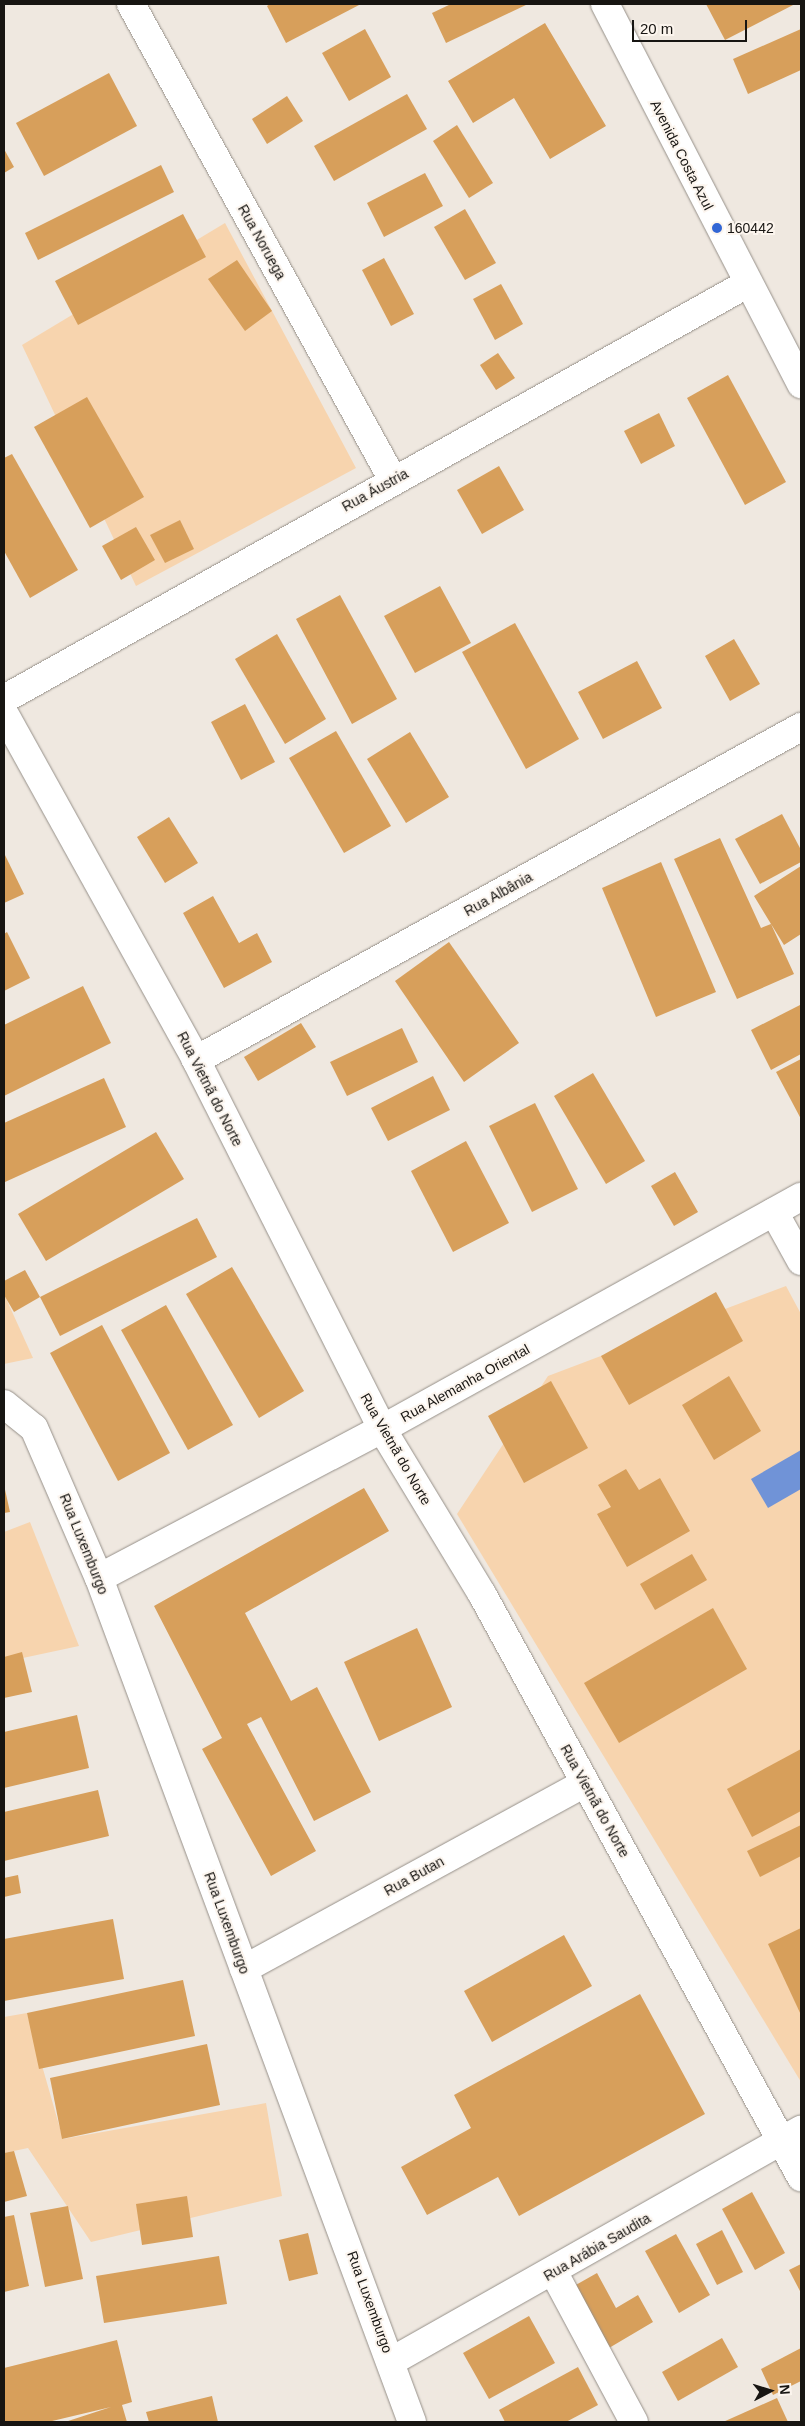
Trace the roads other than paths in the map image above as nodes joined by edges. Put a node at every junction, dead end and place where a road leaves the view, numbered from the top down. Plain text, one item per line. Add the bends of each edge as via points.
1 (131, 4) edge
2 (606, 4) edge
3 (747, 284) junction
4 (801, 384) edge
5 (393, 480) junction
6 (4, 699) edge
7 (4, 713) edge
8 (801, 727) edge
9 (196, 1060) junction
10 (801, 1197) edge
11 (774, 1212) junction
12 (801, 1261) edge
13 (4, 1404) edge
14 (382, 1429) junction
15 (99, 1578) junction
16 (584, 1783) junction
17 (244, 1969) junction
18 (791, 2135) edge
19 (801, 2177) edge
20 (554, 2273) junction
21 (392, 2362) junction
22 (412, 2422) edge
23 (634, 2422) edge

1 - 5 street, Rua Noruega
2 - 3 street, Avenida Costa Azul
3 - 4 street, Avenida Costa Azul
3 - 5 street, Rua Áustria
5 - 6 street, Rua Áustria
7 - 9 street, Rua Vietnã do Norte
8 - 9 street, Rua Albânia
9 - 14 street, Rua Vietnã do Norte
10 - 11 street, Rua Alemanha Oriental
11 - 12 street
11 - 14 street, Rua Alemanha Oriental
13 - 15 street, Rua Luxemburgo via 34,1428
14 - 15 street, Rua Alemanha Oriental
14 - 16 street, Rua Vietnã do Norte via 482,1594
15 - 17 street, Rua Luxemburgo
16 - 17 street, Rua Butan
16 - 18 street, Rua Vietnã do Norte
17 - 21 street, Rua Luxemburgo
18 - 19 street, Rua Vietnã do Norte
18 - 20 street, Rua Arábia Saudita
20 - 21 street, Rua Arábia Saudita
20 - 23 street
21 - 22 street, Rua Luxemburgo

